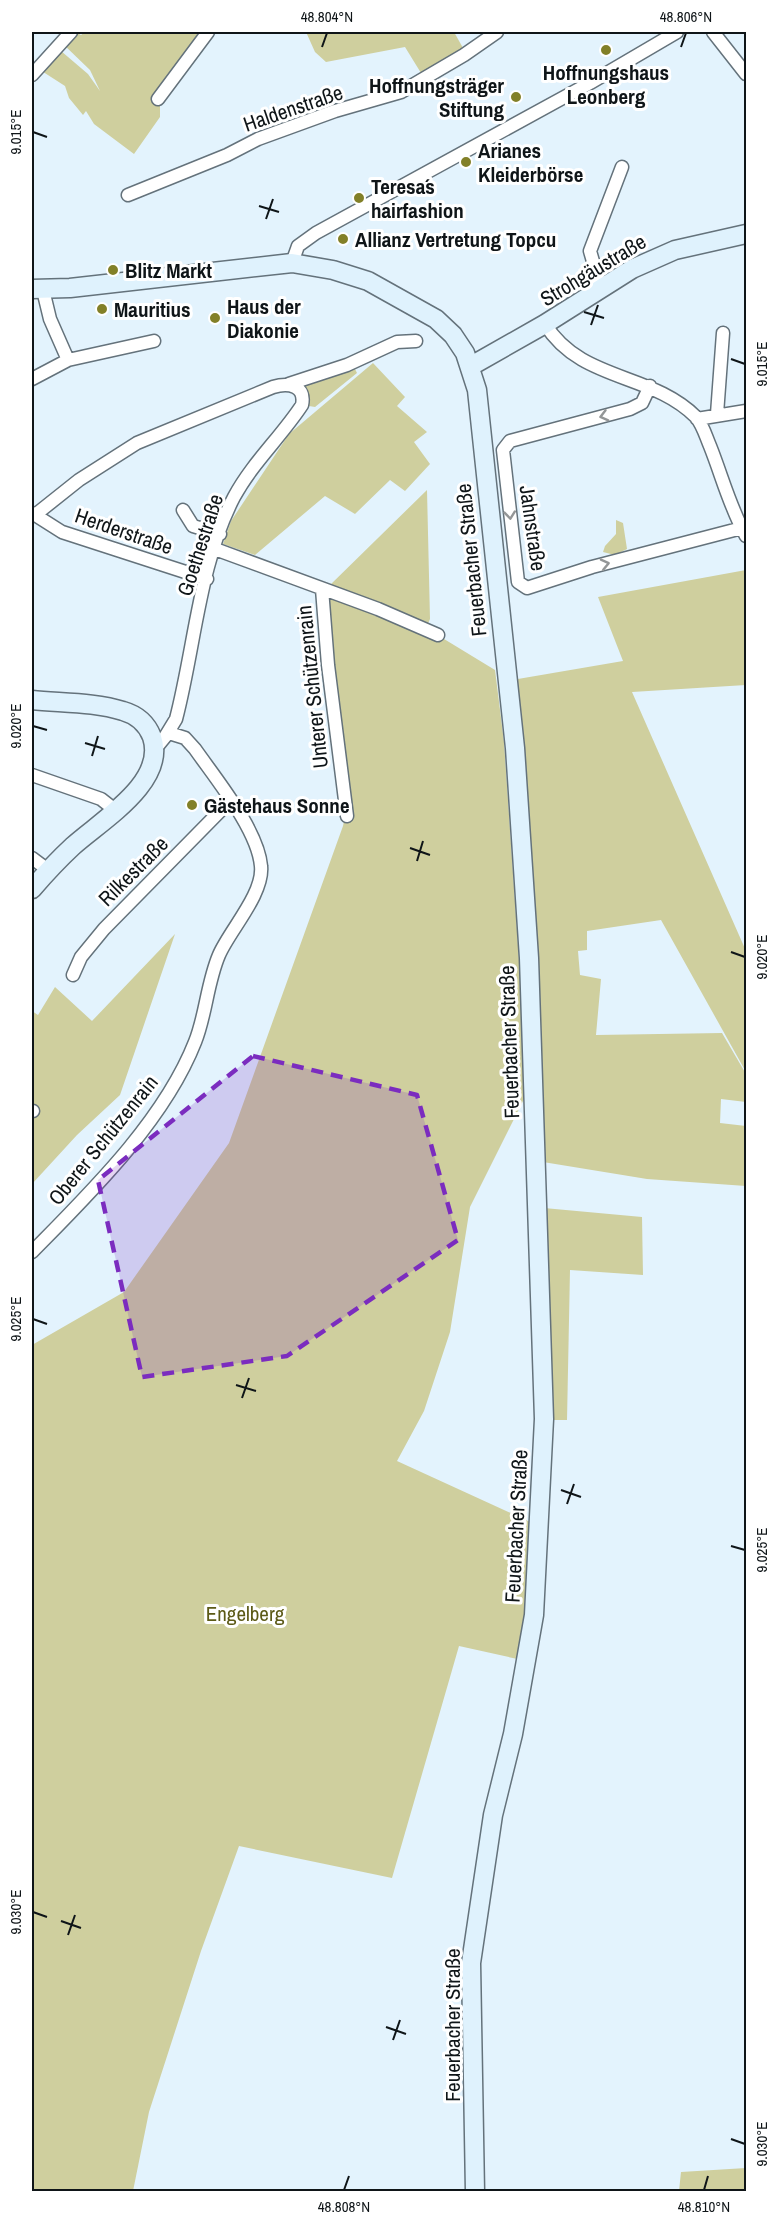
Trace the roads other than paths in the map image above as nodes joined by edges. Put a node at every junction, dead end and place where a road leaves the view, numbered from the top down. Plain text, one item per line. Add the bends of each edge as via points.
1 (71, 32) edge
2 (208, 32) edge
3 (496, 32) edge
4 (676, 32) edge
5 (713, 32) edge
6 (747, 74) edge
7 (32, 75) edge
8 (158, 99) dead end
9 (622, 167) dead end
10 (128, 195) dead end
11 (747, 234) edge
12 (292, 263) junction
13 (37, 289) edge
14 (601, 289) junction
15 (545, 324) junction
16 (723, 333) dead end
17 (154, 341) dead end
18 (416, 341) dead end
19 (68, 360) junction
20 (471, 366) junction
21 (32, 379) edge
22 (284, 384) junction
23 (650, 386) junction
24 (747, 411) edge
25 (717, 414) junction
26 (697, 419) junction
27 (183, 510) dead end
28 (33, 514) edge
29 (744, 532) edge
30 (220, 534) junction
31 (215, 549) junction
32 (207, 579) junction
33 (322, 589) junction
34 (438, 635) dead end
35 (32, 700) edge
36 (168, 733) junction
37 (156, 748) junction
38 (32, 775) edge
39 (230, 801) junction
40 (115, 810) junction
41 (347, 816) dead end
42 (32, 858) edge
43 (48, 870) junction
44 (32, 889) edge
45 (73, 975) dead end
46 (32, 1252) edge
47 (475, 2192) edge

1 - 7 street
2 - 8 street
3 - 10 street, Haldenstraße via 401,92 258,139
4 - 12 street via 316,233 298,246
5 - 6 street
9 - 14 street via 590,251
11 - 14 main road, Strohgäustraße via 675,250 632,269
12 - 13 main road, Feuerbacher Straße
12 - 20 main road, Feuerbacher Straße via 368,281 403,298 453,335
13 - 19 street
14 - 15 main road, Strohgäustraße
15 - 20 main road, Strohgäustraße
15 - 23 street via 552,336 586,364
16 - 25 street
17 - 19 street
18 - 22 street via 397,342 347,365
19 - 21 street
20 - 47 main road, Feuerbacher Straße via 477,390 515,748 529,958 544,1419 534,1615 513,1734 493,1815 471,1963
22 - 28 street via 137,443
22 - 30 street, Goethestraße via 300,389 302,405 252,468
23 - 26 street
23 -> 29 street, Jahnstraße via 642,403 630,409 510,441 503,450 518,582 527,588 592,567
24 - 25 street
25 - 26 street
26 - 29 street, Jahnstraße
27 - 30 street via 194,526
28 - 32 street, Herderstraße via 62,532
30 - 31 street, Goethestraße
31 - 32 street, Goethestraße
31 - 33 street, Unterer Schützenrain
32 - 36 street, Goethestraße via 180,703
33 - 34 street, Unterer Schützenrain
33 - 41 street, Unterer Schützenrain
35 - 37 main road via 124,711 149,728
36 - 37 street, Goethestraße
36 - 39 street, Oberer Schützenrain via 185,738
37 - 40 main road via 150,772
38 - 40 street via 100,799
39 - 45 street, Rilkestraße via 104,929 81,957
39 - 46 street, Oberer Schützenrain via 259,850 262,870 249,907 219,954 195,1041 177,1079 146,1125
40 - 43 main road
42 - 43 street
43 - 44 main road

